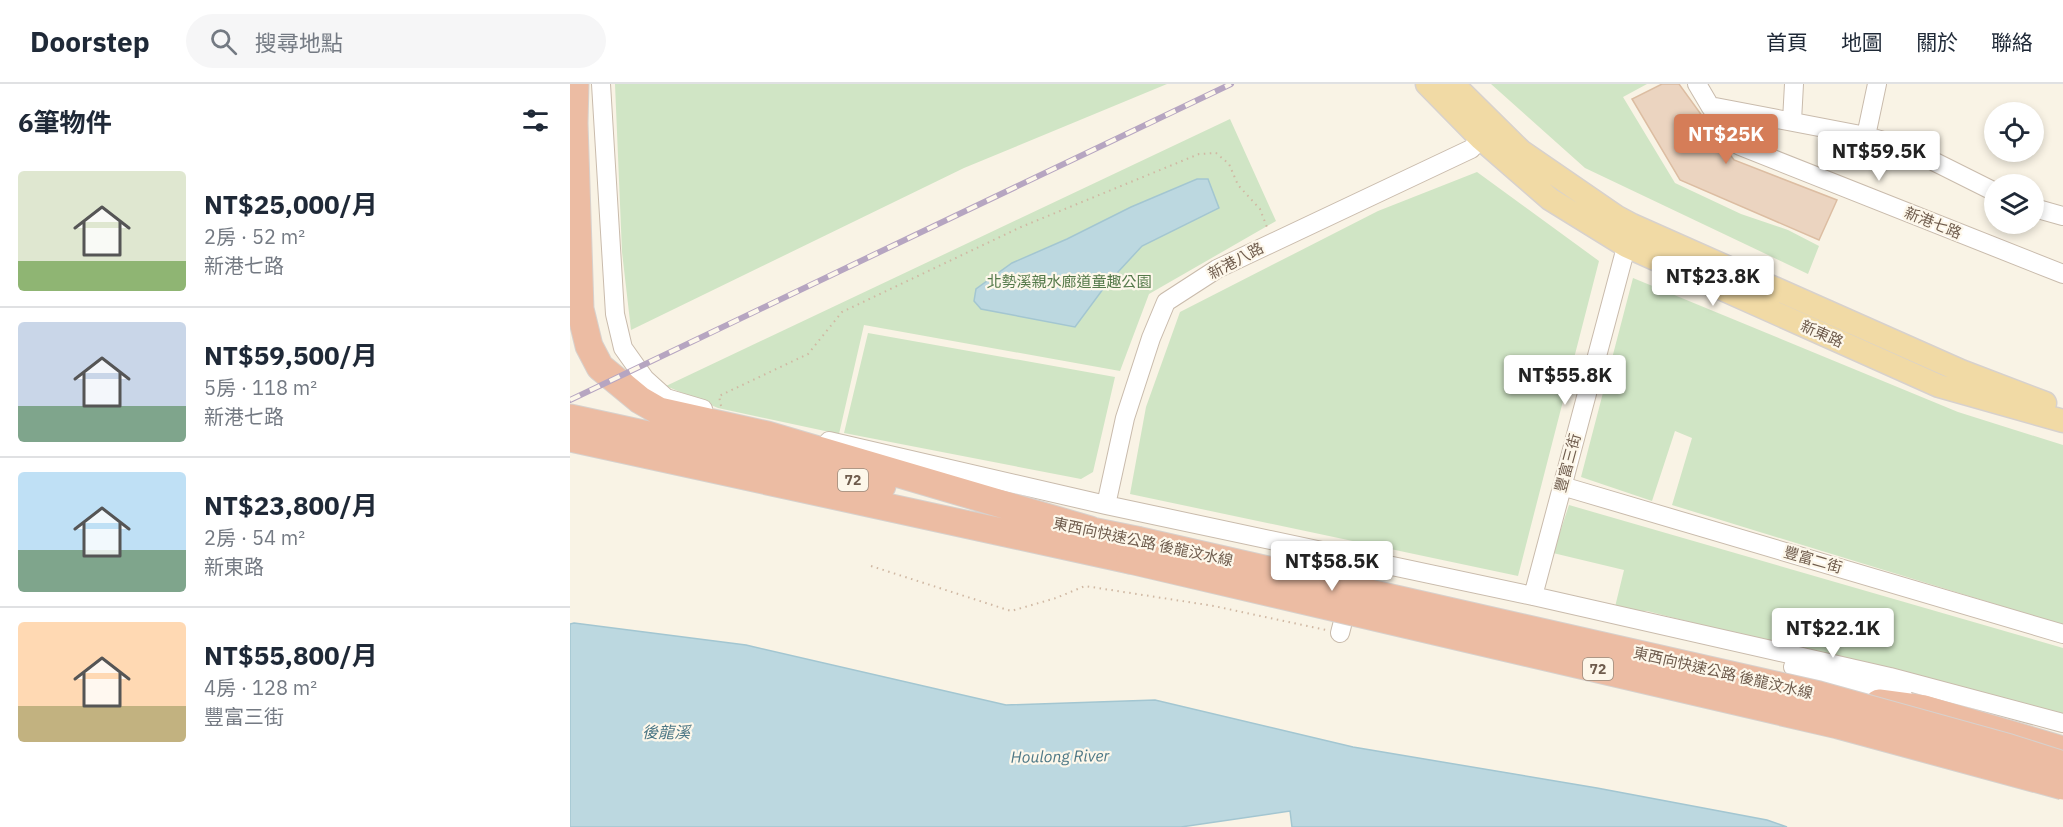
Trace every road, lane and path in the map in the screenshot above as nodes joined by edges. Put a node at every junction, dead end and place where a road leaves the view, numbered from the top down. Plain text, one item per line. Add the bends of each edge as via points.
1 (575, 84) edge
2 (601, 84) edge
3 (1426, 84) edge
4 (1453, 84) edge
5 (1697, 84) edge
6 (1794, 84) edge
7 (1877, 84) edge
8 (1710, 106) junction
9 (1791, 121) junction
10 (1488, 132) junction
11 (1866, 135) junction
12 (1984, 186) edge
13 (2044, 211) edge
14 (2063, 216) edge
15 (582, 230) dead end
16 (1268, 230) dead end
17 (1629, 236) junction
18 (610, 237) junction
19 (2063, 274) edge
20 (701, 408) junction
21 (2063, 410) edge
22 (570, 418) edge
23 (2063, 421) edge
24 (570, 438) edge
25 (1562, 486) junction
26 (1106, 505) junction
27 (1090, 530) junction
28 (1133, 550) junction
29 (1359, 559) junction
30 (871, 566) dead end
31 (1533, 596) junction
32 (1593, 610) junction
33 (1340, 633) joint
34 (2063, 634) edge
35 (1819, 695) junction
36 (2063, 723) edge
37 (1838, 725) junction
38 (2063, 743) edge
39 (2063, 750) edge
40 (2063, 765) edge
41 (2063, 786) edge
42 (2063, 799) edge

1 - 27 highway via 580,309 589,346 600,367 659,411 767,435
2 - 18 street
3 - 10 main road, 新東路
4 - 10 main road, 新東路
5 - 8 street, 新港七路
6 - 9 street
7 - 11 street
8 - 9 street
8 - 19 street, 新港七路 via 1740,146
9 - 11 street
10 - 17 main road, 新東路 via 1617,217
10 - 26 street, 新港八路 via 1470,149 1217,269 1166,302 1125,418
11 - 12 street via 1905,147
13 - 14 street
15 - 18 street
16 - 20 path via 1260,209 1238,185 1230,164 1216,153 1199,154 1021,227 842,312 808,354 719,396 723,410 705,404
17 - 21 main road, 新東路
17 - 23 main road, 新東路 via 1939,386
17 - 25 street, 豐富三街
18 - 20 street via 615,314 623,348 645,379 666,398
20 - 26 street
22 - 27 highway, 東西向快速公路 後龍汶水線 / 72
24 - 28 highway, 東西向快速公路 後龍汶水線 / 72
25 - 31 street, 豐富三街
25 - 34 street, 豐富二街
26 - 29 street
27 - 28 highway, 東西向快速公路 後龍汶水線 / 72
28 - 35 highway, 東西向快速公路 後龍汶水線 / 72, bridge
28 - 37 highway, 東西向快速公路 後龍汶水線 / 72, bridge
29 - 31 street
29 - 33 street
30 - 33 path via 1011,611 1085,586 1214,606
31 - 32 street
32 - 36 street via 1890,677
32 - 38 street
35 - 39 highway, bridge via 1924,709
35 - 40 highway, 東西向快速公路 後龍汶水線 / 72, bridge
37 - 41 highway, 東西向快速公路 後龍汶水線 / 72, bridge
37 - 42 highway, bridge via 1927,759

